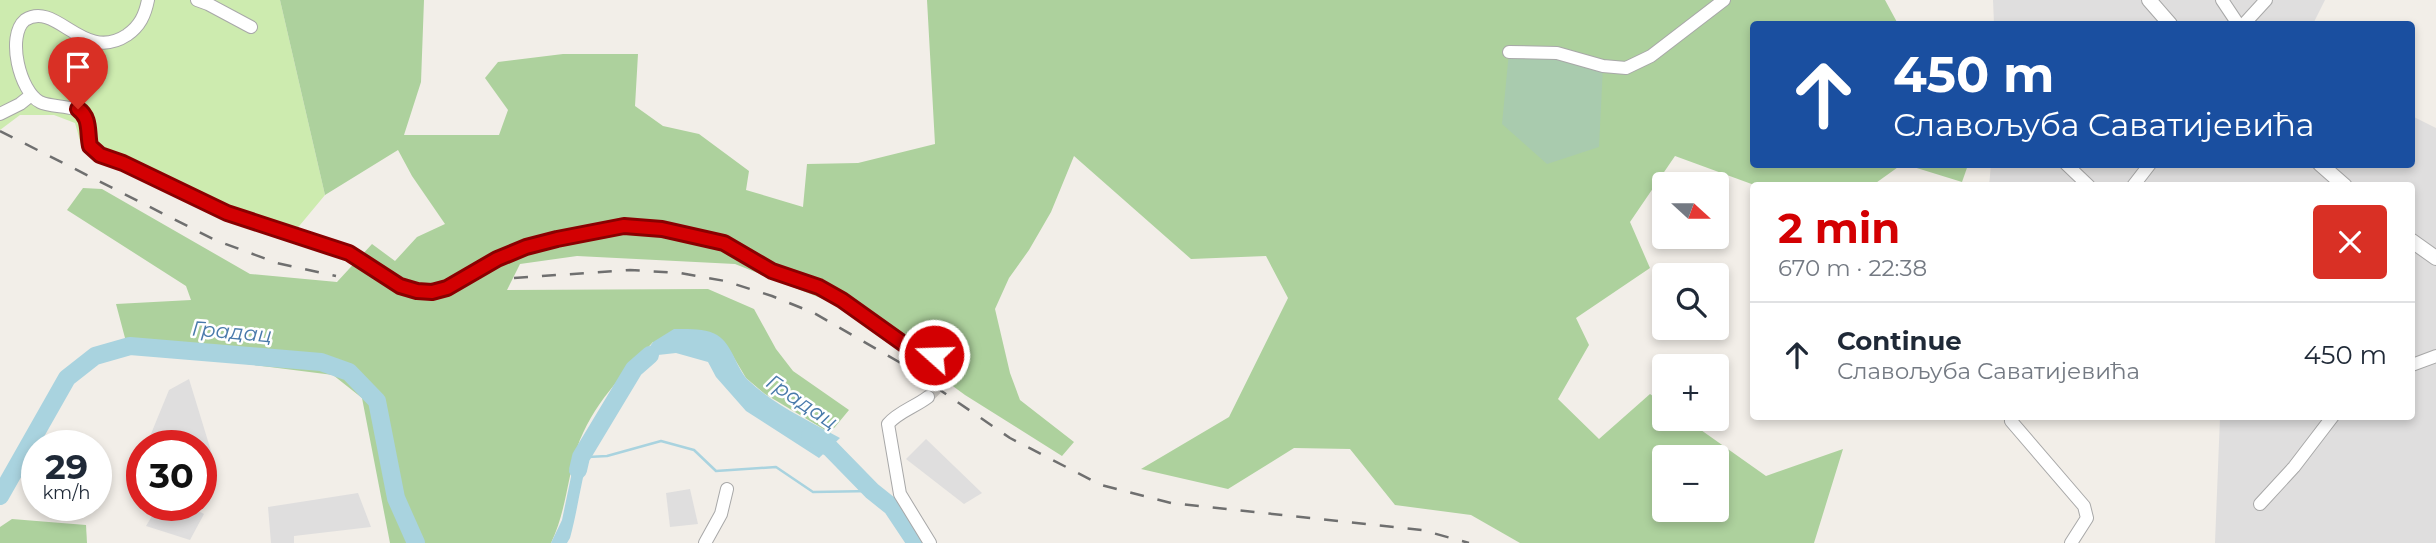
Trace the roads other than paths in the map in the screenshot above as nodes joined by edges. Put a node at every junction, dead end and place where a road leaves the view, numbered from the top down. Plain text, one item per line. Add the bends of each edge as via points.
1 (148, 0) edge
2 (197, 0) edge
3 (1724, 0) edge
4 (2149, 0) edge
5 (2222, 0) edge
6 (2266, 0) edge
7 (2167, 21) edge
8 (2236, 21) edge
9 (2247, 21) edge
10 (251, 27) dead end
11 (1509, 52) dead end
12 (30, 96) junction
13 (0, 114) edge
14 (2070, 168) edge
15 (2147, 168) edge
16 (2325, 168) edge
17 (2085, 182) edge
18 (2136, 182) edge
19 (2340, 182) edge
20 (2415, 243) edge
21 (2436, 258) edge
22 (2436, 356) edge
23 (2415, 364) edge
24 (946, 380) tunnel mouth
25 (928, 397) tunnel mouth
26 (2012, 420) edge
27 (2330, 420) edge
28 (727, 489) dead end
29 (2260, 504) dead end
30 (705, 543) edge
31 (930, 543) edge
32 (2071, 543) edge

1 - 12 street via 135,30 111,43 94,41 44,14 23,21 16,59
2 - 10 street
3 - 11 street via 1651,56 1626,68 1557,53
4 - 7 street
5 - 8 street
6 - 9 street
12 - 13 street
12 - 24 street via 85,113 90,146 100,155 227,213 349,253 400,286 432,292 447,288 497,259 591,231 624,226 662,229 724,243 772,271 819,287 915,352 934,355 956,348 960,356
14 - 17 street
15 - 18 street
16 - 19 street
20 - 21 street
22 - 23 street
25 - 31 street via 888,424 900,494
26 - 32 street via 2084,506 2087,519
27 - 29 street
28 - 30 street via 721,514

